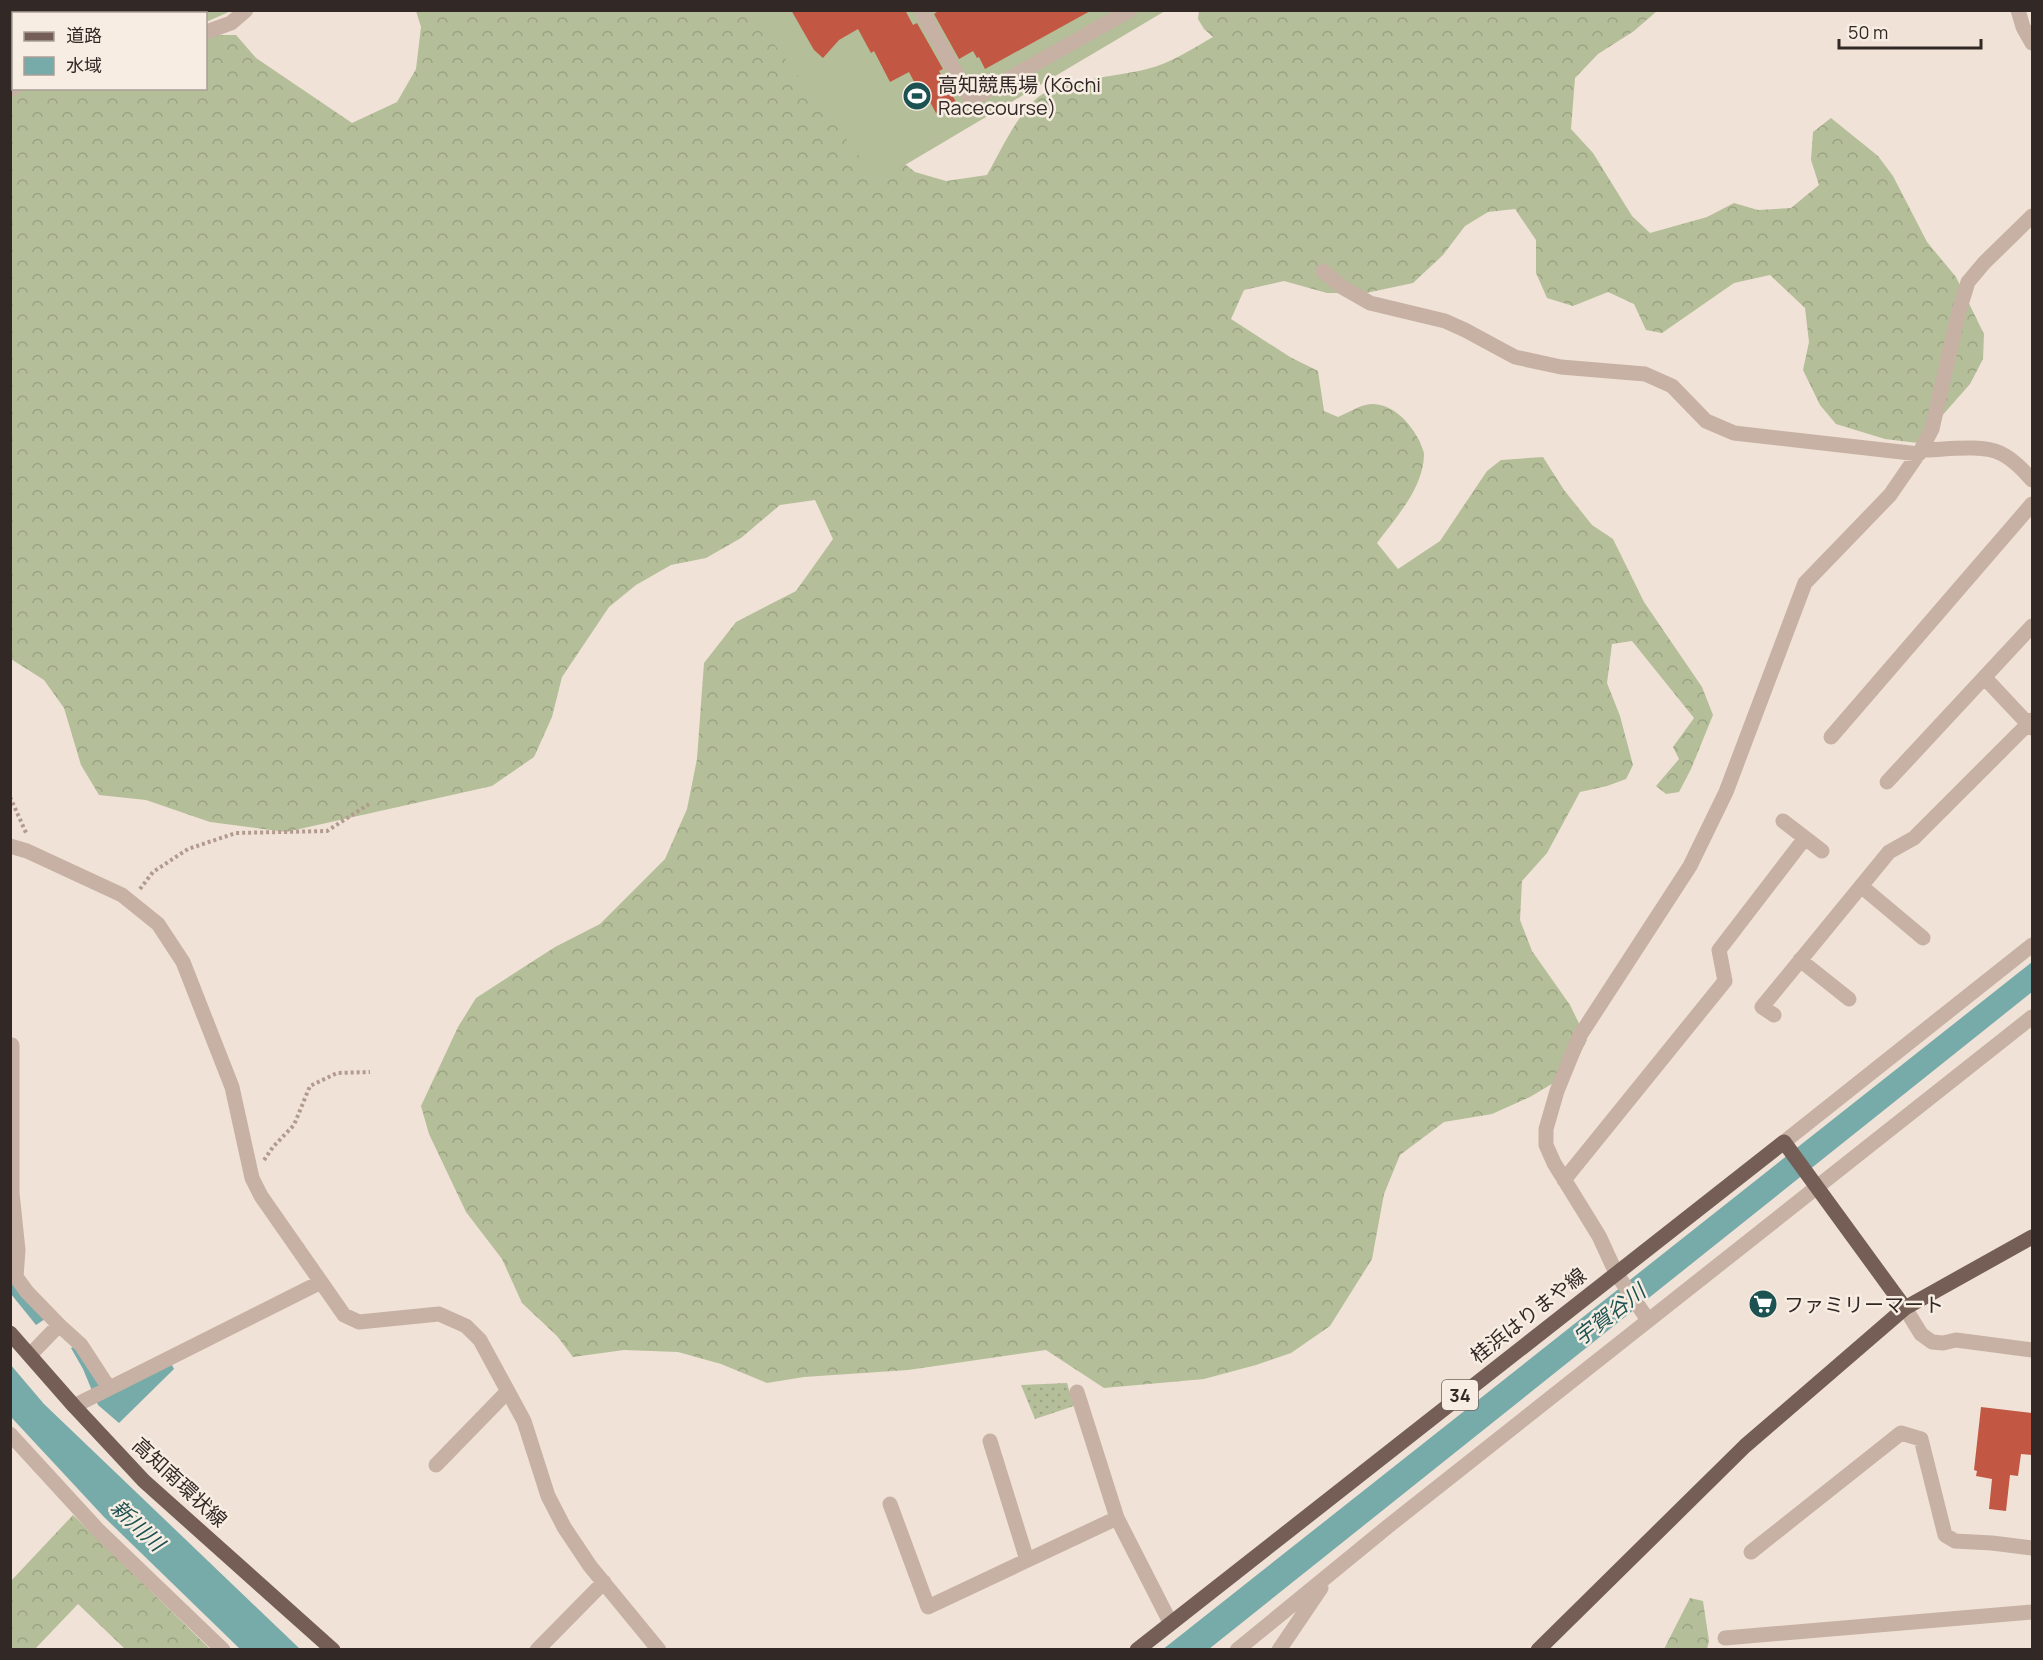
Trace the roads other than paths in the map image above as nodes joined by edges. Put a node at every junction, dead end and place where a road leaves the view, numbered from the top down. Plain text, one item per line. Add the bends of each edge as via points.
1 (246, 10) edge
2 (921, 10) edge
3 (1130, 10) edge
4 (2018, 10) edge
5 (2024, 10) edge
6 (2023, 27) junction
7 (207, 32) edge
8 (2032, 43) edge
9 (2032, 216) edge
10 (1323, 271) dead end
11 (1920, 452) junction
12 (2032, 480) edge
13 (2032, 504) edge
14 (2032, 626) edge
15 (1985, 678) junction
16 (2031, 724) edge
17 (1831, 737) dead end
18 (1887, 782) dead end
19 (1783, 820) dead end
20 (1805, 838) junction
21 (10, 846) edge
22 (1822, 851) dead end
23 (1861, 886) junction
24 (1923, 938) dead end
25 (2032, 945) edge
26 (1800, 960) junction
27 (1849, 999) dead end
28 (1773, 1015) dead end
29 (2032, 1017) edge
30 (12, 1045) dead end
31 (1788, 1146) junction
32 (1564, 1180) junction
33 (1814, 1183) junction
34 (2032, 1237) edge
35 (1619, 1278) junction
36 (321, 1282) junction
37 (1905, 1308) junction
38 (1648, 1320) junction
39 (58, 1325) junction
40 (10, 1333) edge
41 (2032, 1350) edge
42 (30, 1355) junction
43 (109, 1389) junction
44 (507, 1392) junction
45 (1077, 1392) dead end
46 (74, 1406) junction
47 (10, 1434) edge
48 (990, 1441) dead end
49 (436, 1465) dead end
50 (890, 1504) dead end
51 (1117, 1518) junction
52 (2032, 1548) edge
53 (1751, 1552) dead end
54 (1027, 1560) junction
55 (1331, 1573) junction
56 (604, 1582) junction
57 (2032, 1612) edge
58 (1170, 1622) junction
59 (1725, 1638) dead end
60 (223, 1650) edge
61 (333, 1650) edge
62 (537, 1650) edge
63 (659, 1650) edge
64 (1137, 1650) edge
65 (1237, 1650) edge
66 (1278, 1650) edge
67 (1538, 1650) edge

1 - 7 street via 231,23
2 - 3 street via 971,99
4 - 6 street
5 - 6 street
6 - 8 street
9 - 11 street via 1968,282 1932,429
10 - 11 street via 1370,303 1444,321 1515,357 1561,367 1645,374 1672,386 1706,421 1734,433
11 - 12 street via 1999,452
11 - 32 street via 1890,495 1805,583 1726,792 1690,866 1579,1037 1546,1129 1546,1145
13 - 17 street
14 - 15 street
15 - 16 street
15 - 18 street
16 - 23 street via 1914,838 1889,852
19 - 20 street
20 - 22 street
20 - 32 street via 1719,950 1725,981
21 - 36 street via 122,895 158,924 183,962 232,1087 252,1178
23 - 24 street
23 - 26 street
25 - 31 street
26 - 27 street
26 - 28 street via 1762,1007
29 - 33 street
30 - 39 street via 16,1277
31 - 33 main road
31 - 35 main road, 桂浜はりまや線 / 34
32 - 35 street via 1599,1236
33 - 37 main road
33 - 38 street
34 - 37 main road
35 - 38 street
35 - 58 main road, 桂浜はりまや線 / 34
36 - 43 street
36 - 44 street via 344,1316 359,1322 439,1314 466,1326 480,1340
37 - 41 street via 1921,1334 1932,1342 1956,1340
37 - 67 main road via 1745,1446
38 - 55 street
39 - 42 street
39 - 43 street via 81,1346
40 - 42 main road, 高知南環状線
42 - 46 main road, 高知南環状線
43 - 46 street
44 - 49 street
44 - 56 street via 524,1421 548,1496 564,1527
45 - 51 street
46 - 61 main road, 高知南環状線 via 144,1481
47 - 60 street via 99,1531
48 - 54 street
50 - 54 street via 928,1607
51 - 54 street
51 - 58 street
52 - 53 street via 1955,1541 1945,1535 1921,1439 1901,1432
55 - 65 street
55 - 66 street
56 - 62 street
56 - 63 street
57 - 59 street
58 - 64 main road, 桂浜はりまや線 / 34

